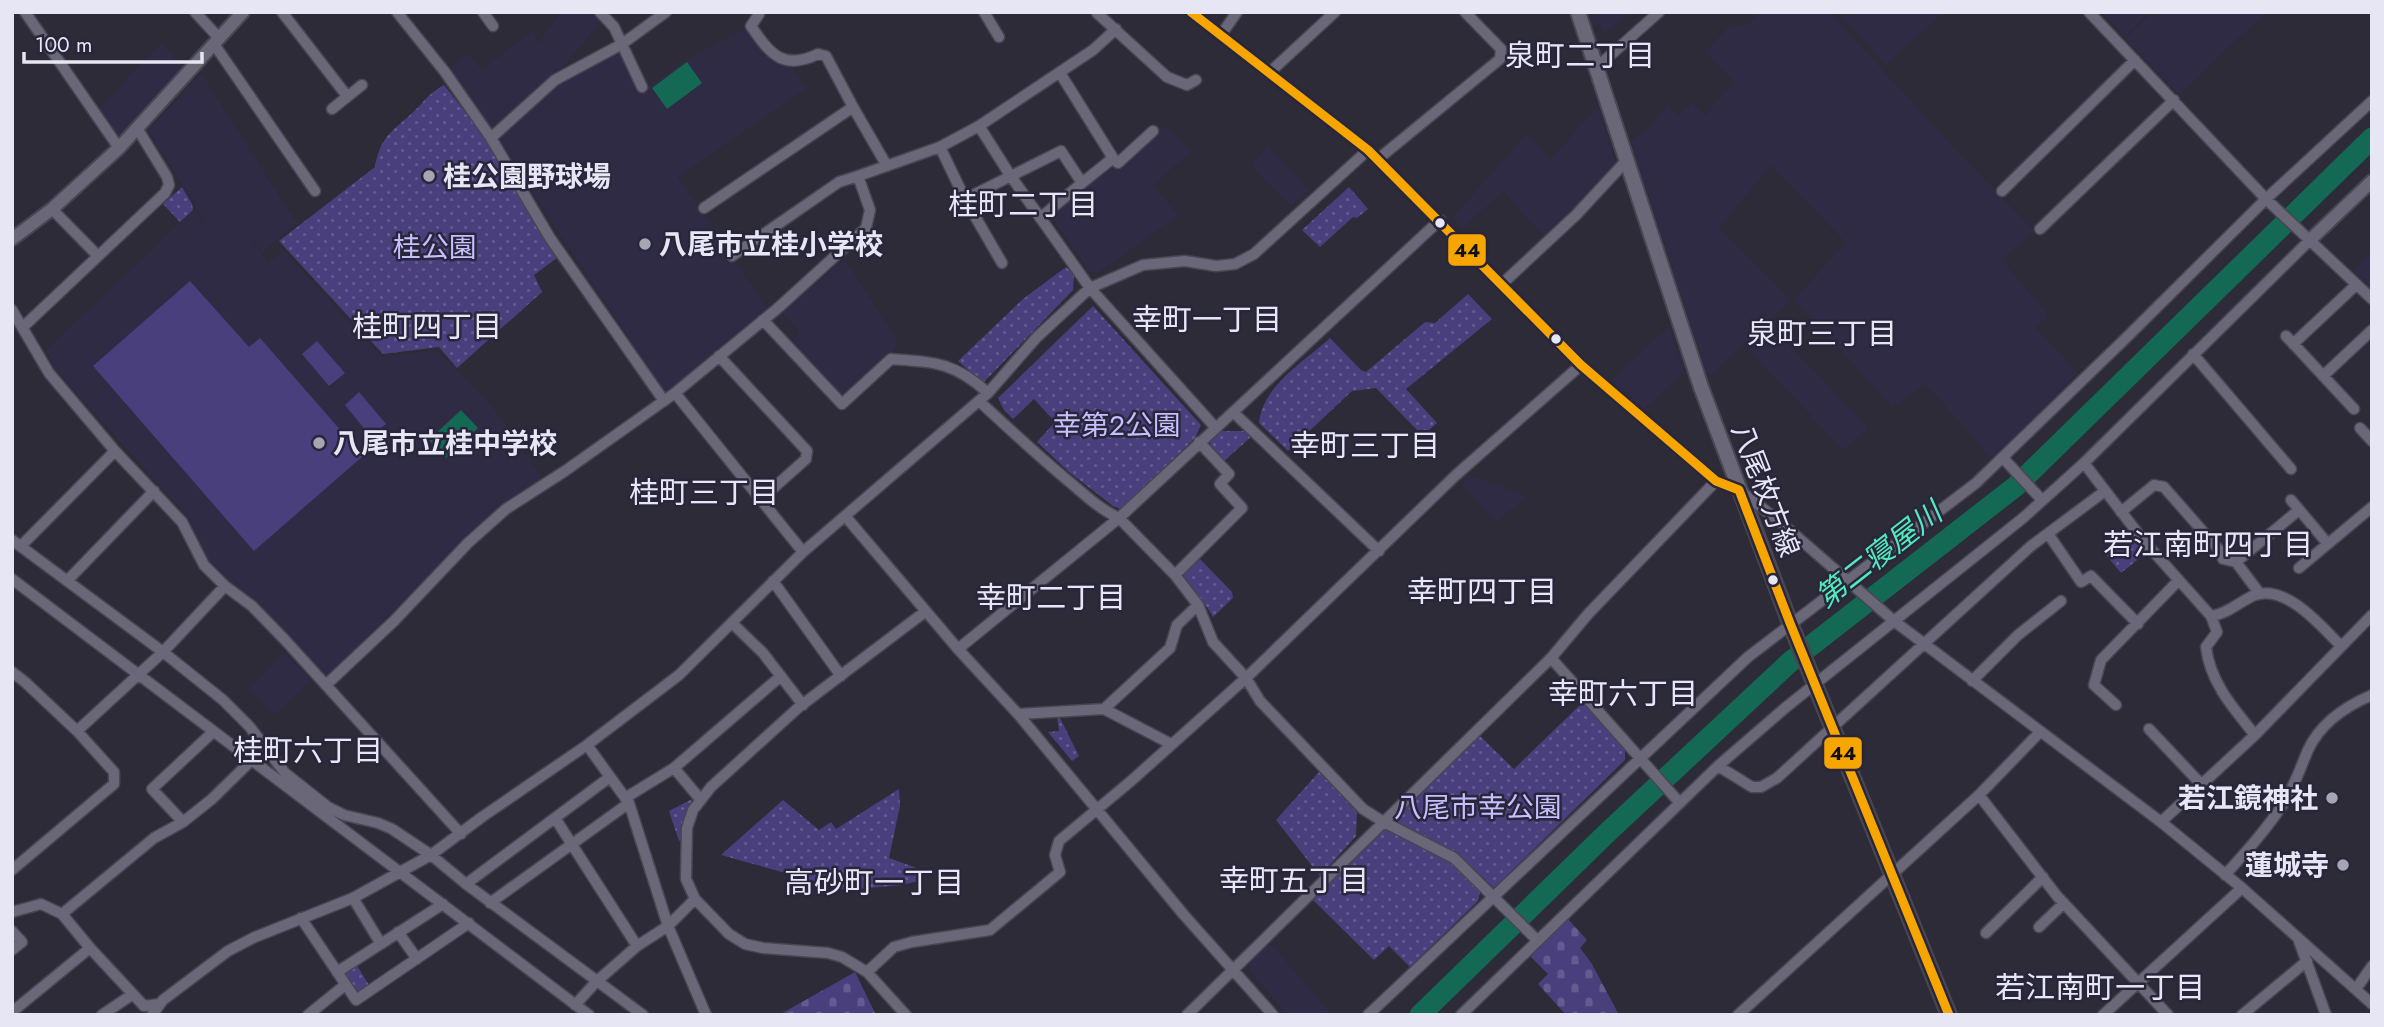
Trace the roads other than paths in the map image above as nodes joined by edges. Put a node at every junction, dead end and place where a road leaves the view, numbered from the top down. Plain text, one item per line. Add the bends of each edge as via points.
1 (26, 12) edge
2 (195, 12) edge
3 (243, 12) edge
4 (282, 12) edge
5 (397, 12) edge
6 (482, 12) edge
7 (600, 12) edge
8 (666, 12) edge
9 (984, 12) edge
10 (1191, 12) edge
11 (1237, 12) edge
12 (1335, 12) edge
13 (1578, 12) edge
14 (1659, 12) edge
15 (2089, 12) edge
16 (759, 13) edge
17 (1097, 13) edge
18 (1472, 14) edge
19 (493, 26) dead end
20 (1116, 29) junction
21 (1221, 35) junction
22 (999, 37) dead end
23 (216, 41) junction
24 (622, 44) junction
25 (2135, 60) junction
26 (1596, 68) junction
27 (1270, 72) junction
28 (1060, 73) junction
29 (1196, 80) dead end
30 (362, 85) dead end
31 (642, 87) dead end
32 (347, 96) junction
33 (2174, 100) junction
34 (2372, 101) edge
35 (852, 107) junction
36 (332, 109) dead end
37 (979, 126) junction
38 (137, 128) junction
39 (1153, 131) dead end
40 (491, 138) junction
41 (940, 147) junction
42 (119, 148) junction
43 (1368, 150) junction
44 (1113, 158) junction
45 (1377, 160) junction
46 (1627, 160) junction
47 (887, 166) junction
48 (1010, 175) junction
49 (858, 176) junction
50 (2372, 181) edge
51 (1082, 183) junction
52 (315, 191) dead end
53 (2002, 191) dead end
54 (965, 199) junction
55 (2266, 199) junction
56 (704, 208) dead end
57 (52, 209) junction
58 (1040, 218) junction
59 (1440, 220) junction
60 (2040, 229) dead end
61 (12, 239) edge
62 (2309, 241) junction
63 (98, 256) junction
64 (732, 256) dead end
65 (1002, 262) dead end
66 (1502, 285) junction
67 (2356, 285) junction
68 (1090, 288) junction
69 (2372, 299) edge
70 (12, 310) edge
71 (763, 320) junction
72 (23, 327) junction
73 (2372, 330) edge
74 (2193, 354) junction
75 (719, 356) junction
76 (1581, 365) junction
77 (2323, 376) junction
78 (675, 393) junction
79 (988, 393) junction
80 (664, 401) junction
81 (979, 401) junction
82 (2354, 410) dead end
83 (1233, 412) junction
84 (1215, 427) junction
85 (2360, 428) dead end
86 (2371, 438) edge
87 (1199, 442) junction
88 (115, 451) junction
89 (2003, 458) junction
90 (2084, 463) junction
91 (2291, 469) dead end
92 (1716, 481) junction
93 (154, 491) junction
94 (1739, 491) junction
95 (2105, 491) junction
96 (2291, 499) dead end
97 (760, 500) junction
98 (2042, 500) junction
99 (2372, 507) edge
100 (2299, 510) junction
101 (2121, 512) junction
102 (846, 517) junction
103 (1119, 518) junction
104 (2049, 534) junction
105 (17, 543) edge
106 (2328, 544) junction
107 (1379, 551) junction
108 (803, 552) junction
109 (2236, 562) junction
110 (2299, 568) dead end
111 (1175, 575) junction
112 (12, 579) edge
113 (2179, 580) junction
114 (67, 581) junction
115 (773, 581) junction
116 (1847, 582) junction
117 (225, 586) junction
118 (2260, 594) junction
119 (2061, 601) dead end
120 (1198, 605) junction
121 (926, 611) junction
122 (2372, 615) edge
123 (2211, 616) junction
124 (1894, 621) junction
125 (732, 623) junction
126 (2138, 624) junction
127 (1792, 628) junction
128 (1925, 644) junction
129 (2340, 645) junction
130 (958, 649) junction
131 (163, 652) junction
132 (1551, 658) junction
133 (12, 672) edge
134 (139, 675) junction
135 (841, 676) junction
136 (781, 677) junction
137 (1246, 678) junction
138 (1972, 681) junction
139 (1814, 682) junction
140 (327, 685) junction
141 (2372, 695) edge
142 (803, 705) junction
143 (2116, 705) dead end
144 (1104, 709) junction
145 (1018, 713) junction
146 (1832, 728) junction
147 (2149, 729) dead end
148 (77, 731) junction
149 (213, 732) junction
150 (2040, 732) junction
151 (2255, 735) junction
152 (1171, 744) junction
153 (587, 745) junction
154 (264, 748) junction
155 (1640, 756) junction
156 (251, 761) junction
157 (1718, 766) junction
158 (674, 768) junction
159 (610, 777) junction
160 (2200, 783) junction
161 (1979, 795) junction
162 (627, 800) junction
163 (701, 800) junction
164 (1679, 802) junction
165 (1097, 807) junction
166 (555, 818) junction
167 (1382, 821) junction
168 (183, 822) junction
169 (2161, 822) junction
170 (461, 834) junction
171 (571, 845) junction
172 (431, 855) junction
173 (12, 870) edge
174 (401, 873) junction
175 (1892, 874) junction
176 (2225, 875) junction
177 (2043, 877) junction
178 (466, 884) junction
179 (2242, 888) junction
180 (1494, 895) junction
181 (353, 898) junction
182 (695, 899) junction
183 (490, 903) junction
184 (2064, 903) junction
185 (443, 904) junction
186 (12, 912) edge
187 (62, 914) junction
188 (301, 918) junction
189 (469, 923) junction
190 (668, 926) junction
191 (2039, 927) dead end
192 (12, 931) edge
193 (398, 932) junction
194 (1986, 933) dead end
195 (1537, 940) junction
196 (2299, 940) junction
197 (381, 944) junction
198 (637, 946) junction
199 (90, 948) junction
200 (12, 950) edge
201 (417, 959) junction
202 (2307, 961) junction
203 (2372, 966) edge
204 (1233, 971) junction
205 (337, 972) junction
206 (867, 972) junction
207 (596, 982) junction
208 (2139, 982) junction
209 (345, 985) junction
210 (2356, 989) junction
211 (133, 994) junction
212 (159, 1004) junction
213 (2372, 1004) edge
214 (575, 1005) junction
215 (12, 1012) edge
216 (102, 1015) edge
217 (152, 1015) edge
218 (308, 1015) edge
219 (589, 1015) edge
220 (643, 1015) edge
221 (706, 1015) edge
222 (905, 1015) edge
223 (1187, 1015) edge
224 (1273, 1015) edge
225 (1368, 1015) edge
226 (1461, 1015) edge
227 (1738, 1015) edge
228 (1949, 1015) edge
229 (2103, 1015) edge
230 (2168, 1015) edge
231 (2242, 1015) edge
232 (2326, 1015) edge

1 - 42 street
2 - 23 street
3 - 23 street
4 - 32 street
5 - 40 street
6 - 19 street
7 - 24 street
8 - 24 street
9 - 22 street
10 - 21 street
11 - 21 street
12 - 27 street
13 - 26 main road, 八尾枚方線
14 - 26 street
15 - 25 street
16 - 35 street via 751,26 762,42 778,58 801,62 818,54 826,56
17 - 20 street
18 - 45 street via 1501,49 1500,59
20 - 28 street
20 - 29 street via 1167,77 1187,85
21 - 27 street
23 - 38 street
23 - 52 street
24 - 31 street
24 - 40 street via 555,80
25 - 33 street
25 - 53 street
26 - 46 main road, 八尾枚方線
27 - 43 street
28 - 37 street
28 - 44 street
30 - 32 street
32 - 36 street
33 - 55 street
33 - 60 street
34 - 55 street
35 - 47 street
35 - 56 street
37 - 41 street
37 - 48 street
38 - 42 street
38 - 63 street via 169,185
39 - 44 street via 1118,163
40 - 80 street via 550,237
41 - 47 street
41 - 54 street
42 - 57 street
43 - 45 street
43 - 68 street via 1254,254 1235,264 1143,264
44 - 51 street
45 - 59 street
46 - 66 street
46 - 94 main road, 八尾枚方線
47 - 49 street
48 - 51 street via 1060,151
48 - 54 street
48 - 58 street
49 - 64 street via 839,182
49 - 71 street via 870,211 866,228
50 - 62 street
51 - 58 street
54 - 65 street
55 - 62 street
55 - 89 street
57 - 61 street
57 - 63 street
58 - 68 street
59 - 66 street
59 - 83 street
62 - 67 street
62 - 74 street
63 - 72 street
66 - 76 street
67 - 69 street
67 - 77 street via 2290,340
68 - 79 street via 1037,337
68 - 84 street
70 - 72 street
71 - 75 street
71 - 79 street via 842,404 891,359 948,365
72 - 88 street via 49,373
73 - 77 street
74 - 90 street
74 - 91 street
75 - 78 street
75 - 97 street via 807,451 806,459
76 - 92 street
76 - 107 street via 1456,475
77 - 82 street
78 - 80 street
78 - 97 street
79 - 81 street
80 - 140 street via 506,509
81 - 102 street
81 - 103 street via 1088,498
83 - 84 street
83 - 107 street
84 - 87 street
85 - 86 street
87 - 103 street
87 - 111 street via 1229,474 1220,484 1242,508
88 - 93 street
88 - 105 street
89 - 98 street
89 - 116 street
90 - 95 street
90 - 98 street
92 - 94 street
92 - 132 street via 1588,613
93 - 114 street
93 - 117 street via 182,522 204,565
94 - 116 street
94 - 127 main road, 八尾枚方線
95 - 101 street
95 - 104 street
96 - 100 street
97 - 108 street
98 - 124 street
99 - 106 street
100 - 106 street
100 - 109 street
101 - 109 street via 2154,485 2164,487 2224,559
101 - 113 street
102 - 108 street
102 - 121 street
103 - 111 street
103 - 130 street
104 - 126 street via 2081,582 2091,576
104 - 128 street
105 - 114 street
106 - 110 street
107 - 137 street
108 - 115 street
109 - 118 street
111 - 120 street
112 - 134 street
113 - 123 street
113 - 126 street
114 - 131 street
115 - 125 street
115 - 135 street
116 - 124 street
116 - 127 street
117 - 131 street
117 - 140 street via 252,607
118 - 123 street
118 - 129 street via 2295,602
119 - 138 street
120 - 137 street via 1213,642
120 - 144 street via 1177,625 1170,648
121 - 130 street
121 - 135 street
122 - 129 street
123 - 151 street via 2217,632 2206,647 2208,664 2232,707
124 - 128 street
124 - 139 street
125 - 136 street
125 - 153 street via 678,675
126 - 143 street via 2101,660 2094,685
127 - 139 main road, 八尾枚方線
127 - 155 street via 1748,657
128 - 138 street
128 - 146 street
129 - 151 street
130 - 145 street
131 - 134 street
131 - 154 street via 223,700
132 - 155 street
132 - 167 street
133 - 148 street
134 - 148 street
134 - 149 street
135 - 142 street
136 - 142 street
136 - 158 street
137 - 152 street
137 - 167 street via 1294,739 1363,809
138 - 150 street
139 - 146 main road, 八尾枚方線
139 - 157 street
140 - 170 street
141 - 176 street via 2324,727 2267,828
142 - 163 street
144 - 145 street
144 - 152 street
145 - 165 street
146 - 157 street via 1761,787 1752,787
146 - 175 main road, 八尾枚方線
147 - 160 street
148 - 173 street via 114,772 114,784
149 - 156 street
149 - 168 street via 152,789
150 - 161 street
150 - 169 street
151 - 160 street
152 - 165 street
153 - 159 street
153 - 170 street
154 - 156 street
154 - 172 street via 285,773 328,807 378,823
155 - 164 street
155 - 180 street
156 - 168 street
156 - 174 street
157 - 164 street
158 - 162 street
158 - 163 street
159 - 162 street
159 - 166 street
160 - 169 street
161 - 175 street
161 - 177 street
162 - 171 street
162 - 190 street
163 - 182 street via 687,828 686,878
164 - 195 street
165 - 204 street
165 - 206 street via 1059,841 1055,855 1060,872 990,930 894,947
166 - 171 street
166 - 178 street
167 - 180 street via 1454,858
167 - 204 street
168 - 187 street via 154,838
169 - 176 street
170 - 172 street
171 - 183 street
171 - 198 street
172 - 174 street
172 - 178 street
174 - 181 street
174 - 185 street
175 - 227 street
175 - 228 main road, 八尾枚方線
176 - 179 street
177 - 184 street
177 - 194 street
178 - 183 street
179 - 196 street
179 - 208 street
180 - 195 street
180 - 225 street
181 - 188 street
181 - 197 street
182 - 190 street
182 - 206 street via 718,925 745,944 828,953
183 - 207 street
184 - 191 street
184 - 208 street
185 - 189 street
185 - 193 street
186 - 187 street via 41,904
187 - 199 street
188 - 205 street
188 - 212 street via 228,951
189 - 201 street
189 - 214 street
190 - 198 street
190 - 221 street
192 - 200 street via 22,942
193 - 197 street
193 - 201 street
195 - 226 street
196 - 202 street
196 - 210 street
197 - 205 street
198 - 207 street
199 - 211 street
199 - 215 street
201 - 209 street via 356,1000
202 - 231 street
202 - 232 street
203 - 210 street
204 - 223 street
204 - 224 street
205 - 209 street
206 - 222 street
207 - 214 street
207 - 220 street
208 - 229 street
208 - 230 street
209 - 218 street
210 - 213 street
211 - 212 street via 144,1006
211 - 216 street
212 - 217 street
214 - 219 street

